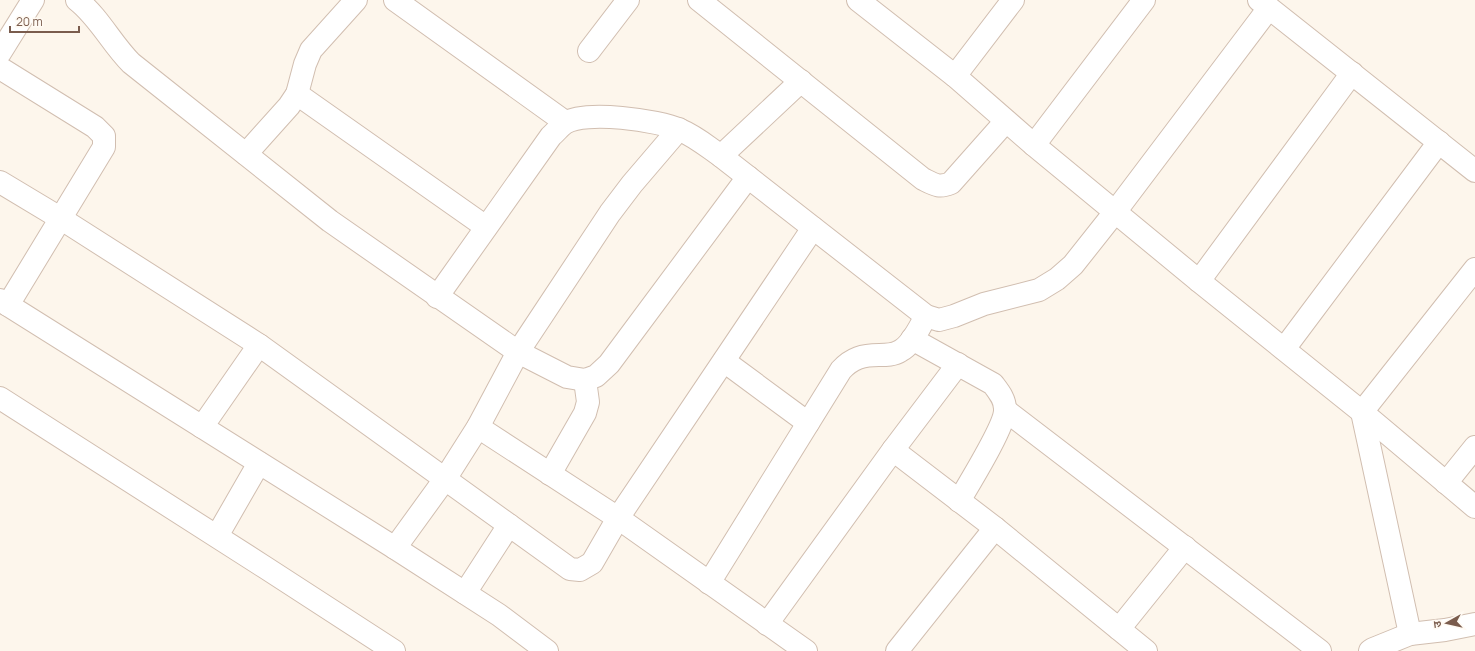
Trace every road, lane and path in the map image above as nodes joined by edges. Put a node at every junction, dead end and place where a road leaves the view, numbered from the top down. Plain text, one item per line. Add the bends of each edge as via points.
1 (33, 0) edge
2 (77, 0) edge
3 (356, 0) edge
4 (396, 0) edge
5 (628, 0) edge
6 (699, 0) edge
7 (1013, 0) edge
8 (1144, 0) edge
9 (870, 4) edge
10 (1264, 4) edge
11 (589, 51) dead end
12 (0, 53) edge
13 (0, 68) edge
14 (1352, 73) junction
15 (955, 76) junction
16 (801, 80) junction
17 (297, 94) junction
18 (1006, 121) junction
19 (565, 122) junction
20 (679, 129) junction
21 (1439, 142) junction
22 (1034, 145) junction
23 (246, 154) junction
24 (721, 156) junction
25 (1475, 171) edge
26 (748, 177) junction
27 (0, 182) edge
28 (1115, 212) junction
29 (60, 218) junction
30 (486, 227) junction
31 (813, 228) junction
32 (1475, 269) edge
33 (1199, 281) junction
34 (437, 297) junction
35 (4, 302) edge
36 (926, 316) junction
37 (912, 338) junction
38 (259, 345) junction
39 (1284, 349) junction
40 (518, 352) junction
41 (724, 361) junction
42 (958, 364) junction
43 (585, 380) junction
44 (0, 398) edge
45 (1005, 410) junction
46 (1362, 412) junction
47 (808, 423) junction
48 (202, 426) junction
49 (478, 427) junction
50 (1475, 447) edge
51 (892, 450) junction
52 (259, 463) junction
53 (550, 474) junction
54 (445, 479) junction
55 (1446, 483) junction
56 (959, 501) junction
57 (1475, 507) edge
58 (618, 518) junction
59 (509, 525) junction
60 (995, 528) junction
61 (217, 536) junction
62 (1185, 547) junction
63 (395, 548) junction
64 (709, 583) junction
65 (465, 593) junction
66 (767, 624) junction
67 (1475, 624) edge
68 (1119, 629) junction
69 (1410, 634) junction
70 (394, 651) edge
71 (547, 651) edge
72 (806, 651) edge
73 (897, 651) edge
74 (1146, 651) edge
75 (1320, 651) edge
76 (1370, 651) edge

1 - 12 street
2 - 23 street via 93,14 118,50 131,63
3 - 17 street via 311,50
4 - 19 street
5 - 11 street
6 - 16 street
7 - 15 street
8 - 22 street
9 - 15 street
10 - 14 street
10 - 28 street
13 - 29 street via 104,136 104,147
14 - 21 street
14 - 33 street
15 - 18 street
16 - 18 street via 923,179 934,185 952,183
16 - 24 street
17 - 23 street
17 - 30 street
18 - 22 street
19 - 20 street via 603,115 663,124
19 - 30 street via 551,136
20 - 24 street
20 - 40 street via 610,213
21 - 25 street
21 - 39 street
22 - 28 street
23 - 34 street via 330,221
24 - 26 street
26 - 31 street
26 - 43 street via 610,364 596,376
27 - 29 street
28 - 33 street
28 - 36 street via 1073,265 1039,290 984,304 939,320
29 - 35 street
29 - 38 street
30 - 34 street
31 - 36 street
31 - 41 street
32 - 46 street
33 - 39 street
34 - 40 street
35 - 48 street
36 - 37 street
37 - 42 street
37 - 47 street via 901,351 890,355 859,356 848,362 840,370
38 - 48 street
38 - 54 street
39 - 46 street
40 - 43 street via 567,376
40 - 49 street
41 - 47 street
41 - 58 street
42 - 45 street via 993,384 1002,395
42 - 51 street
43 - 53 street via 588,402 585,413
44 - 61 street
45 - 56 street via 1002,424
45 - 62 street
46 - 55 street
46 - 69 street
47 - 64 street
48 - 52 street
49 - 53 street
49 - 54 street
50 - 55 street
51 - 56 street
51 - 66 street
52 - 61 street
52 - 63 street
53 - 58 street
54 - 59 street
54 - 63 street
55 - 57 street
56 - 60 street
58 - 59 street via 592,563 580,570 570,569
58 - 64 street
59 - 65 street
60 - 68 street
60 - 73 street
61 - 70 street
62 - 68 street
62 - 75 street
63 - 65 street
64 - 66 street
65 - 71 street
66 - 72 street
67 - 69 street
68 - 74 street
69 - 76 street

